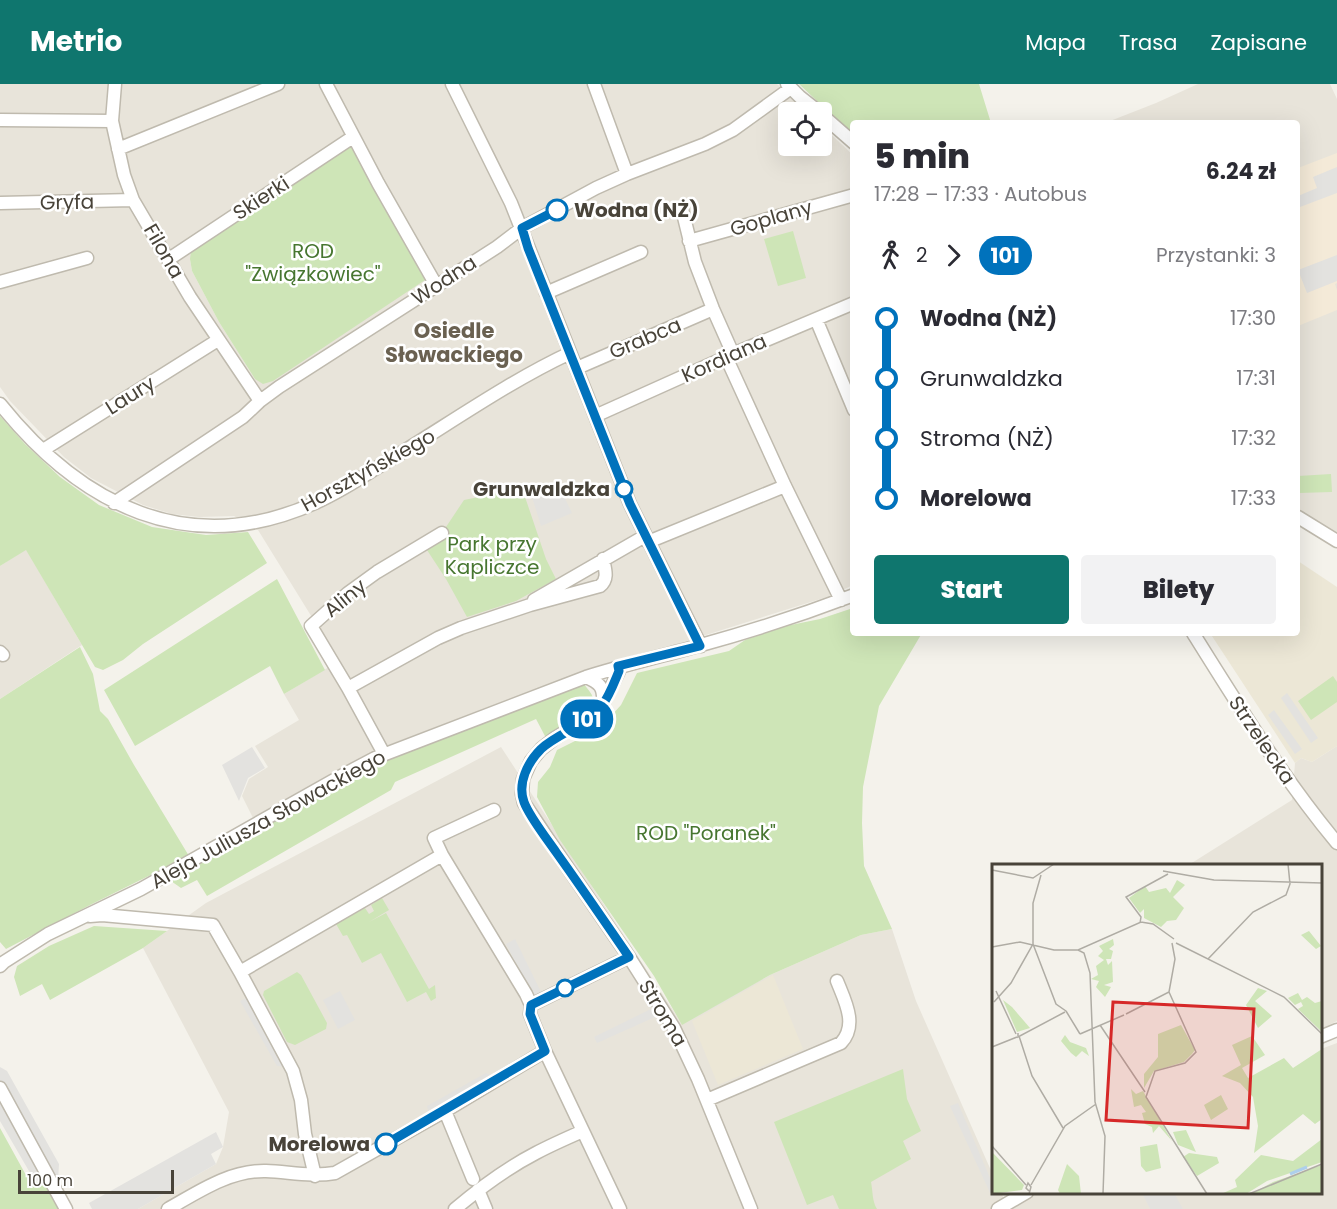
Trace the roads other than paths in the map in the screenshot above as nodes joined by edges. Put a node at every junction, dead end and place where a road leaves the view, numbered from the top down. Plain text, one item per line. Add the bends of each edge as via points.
1 (115, 84) edge
2 (278, 84) edge
3 (326, 84) edge
4 (452, 84) edge
5 (594, 84) edge
6 (789, 86) edge
7 (807, 102) edge
8 (0, 120) edge
9 (112, 121) junction
10 (832, 124) edge
11 (353, 137) junction
12 (850, 140) edge
13 (118, 149) junction
14 (627, 174) junction
15 (850, 196) edge
16 (133, 200) junction
17 (0, 203) edge
18 (682, 209) dead end
19 (522, 228) junction
20 (689, 241) junction
21 (641, 252) dead end
22 (87, 258) dead end
23 (168, 260) junction
24 (0, 282) edge
25 (436, 285) junction
26 (546, 292) junction
27 (850, 305) edge
28 (712, 309) junction
29 (816, 319) junction
30 (218, 340) junction
31 (570, 353) junction
32 (729, 355) junction
33 (577, 368) junction
34 (850, 400) edge
35 (260, 401) junction
36 (0, 404) edge
37 (595, 416) junction
38 (43, 450) junction
39 (785, 486) junction
40 (114, 502) junction
41 (1300, 518) edge
42 (442, 533) dead end
43 (647, 539) junction
44 (1337, 541) edge
45 (603, 559) junction
46 (850, 597) edge
47 (841, 600) junction
48 (530, 605) junction
49 (1194, 636) edge
50 (700, 646) junction
51 (618, 666) junction
52 (586, 676) junction
53 (348, 688) junction
54 (602, 706) junction
55 (384, 754) junction
56 (494, 810) dead end
57 (1337, 843) edge
58 (442, 855) junction
59 (85, 916) junction
60 (629, 957) junction
61 (0, 966) edge
62 (240, 972) junction
63 (837, 981) dead end
64 (531, 1005) junction
65 (1337, 1030) edge
66 (1322, 1036) edge
67 (545, 1051) junction
68 (0, 1088) edge
69 (707, 1100) junction
70 (445, 1111) junction
71 (583, 1131) junction
72 (315, 1176) junction
73 (476, 1184) junction
74 (1024, 1194) edge
75 (1005, 1207) edge
76 (66, 1209) edge
77 (168, 1209) edge
78 (455, 1209) edge
79 (486, 1209) edge
80 (620, 1209) edge
81 (751, 1209) edge

1 - 9 street, Filona
2 - 13 street
3 - 11 street
4 - 19 street
5 - 14 street
6 - 7 street
6 - 14 street, Wodna via 733,130
8 - 9 street
9 - 13 street, Filona
10 - 12 street
11 - 23 street, Skierki
11 - 25 street
13 - 16 street, Filona
14 - 19 street, Wodna
15 - 20 street, Goplany
16 - 17 street, Gryfa
16 - 23 street, Filona
18 - 20 street
19 - 25 street, Wodna
19 - 26 street
20 - 28 street
21 - 26 street
22 - 24 street
23 - 30 street, Filona
25 - 35 street, Wodna
26 - 31 street
27 - 29 street, Kordiana
28 - 32 street
28 - 33 street, Grabca
29 - 32 street, Kordiana
29 - 34 street
30 - 35 street, Filona
30 - 38 street, Laury
31 - 33 street
31 - 40 street, Horsztyńskiego via 537,369 344,488 294,512 251,522 201,526 157,519
32 - 37 street, Kordiana
32 - 39 street
33 - 37 street
35 - 40 street, Wodna via 243,417
36 - 38 street, Horsztyńskiego
37 - 43 street
38 - 40 street, Horsztyńskiego via 77,480
39 - 43 street
39 - 47 street
41 - 44 street
42 - 53 street, Aliny via 377,572 311,626
43 - 45 street
43 - 50 street
45 - 48 street
45 - 48 street via 606,575 600,586
46 - 47 street, Aleja Juliusza Słowackiego
47 - 50 street, Aleja Juliusza Słowackiego
48 - 53 street via 438,638
49 - 57 street, Strzelecka via 1291,784
50 - 51 street, Aleja Juliusza Słowackiego
51 - 52 street, Aleja Juliusza Słowackiego
51 - 54 street, Stroma
52 - 54 street via 600,686
52 - 55 street, Aleja Juliusza Słowackiego
53 - 55 street
54 - 60 street, Stroma via 541,749 523,779 522,794 538,825
55 - 59 street, Aleja Juliusza Słowackiego
56 - 58 street via 434,838
58 - 62 street
58 - 64 street
59 - 61 street, Aleja Juliusza Słowackiego via 48,934
59 - 62 street via 213,924
60 - 64 street
60 - 69 street, Stroma via 685,1048
62 - 72 street via 293,1071
63 - 69 street via 849,1017 846,1037 841,1043
64 - 67 street via 530,1014
65 - 66 street
67 - 70 street
67 - 71 street
68 - 76 street
69 - 81 street, Stroma
70 - 72 street via 335,1173
70 - 73 street
71 - 73 street
71 - 80 street
72 - 77 street via 265,1171 238,1174
73 - 78 street
73 - 79 street
74 - 75 street

